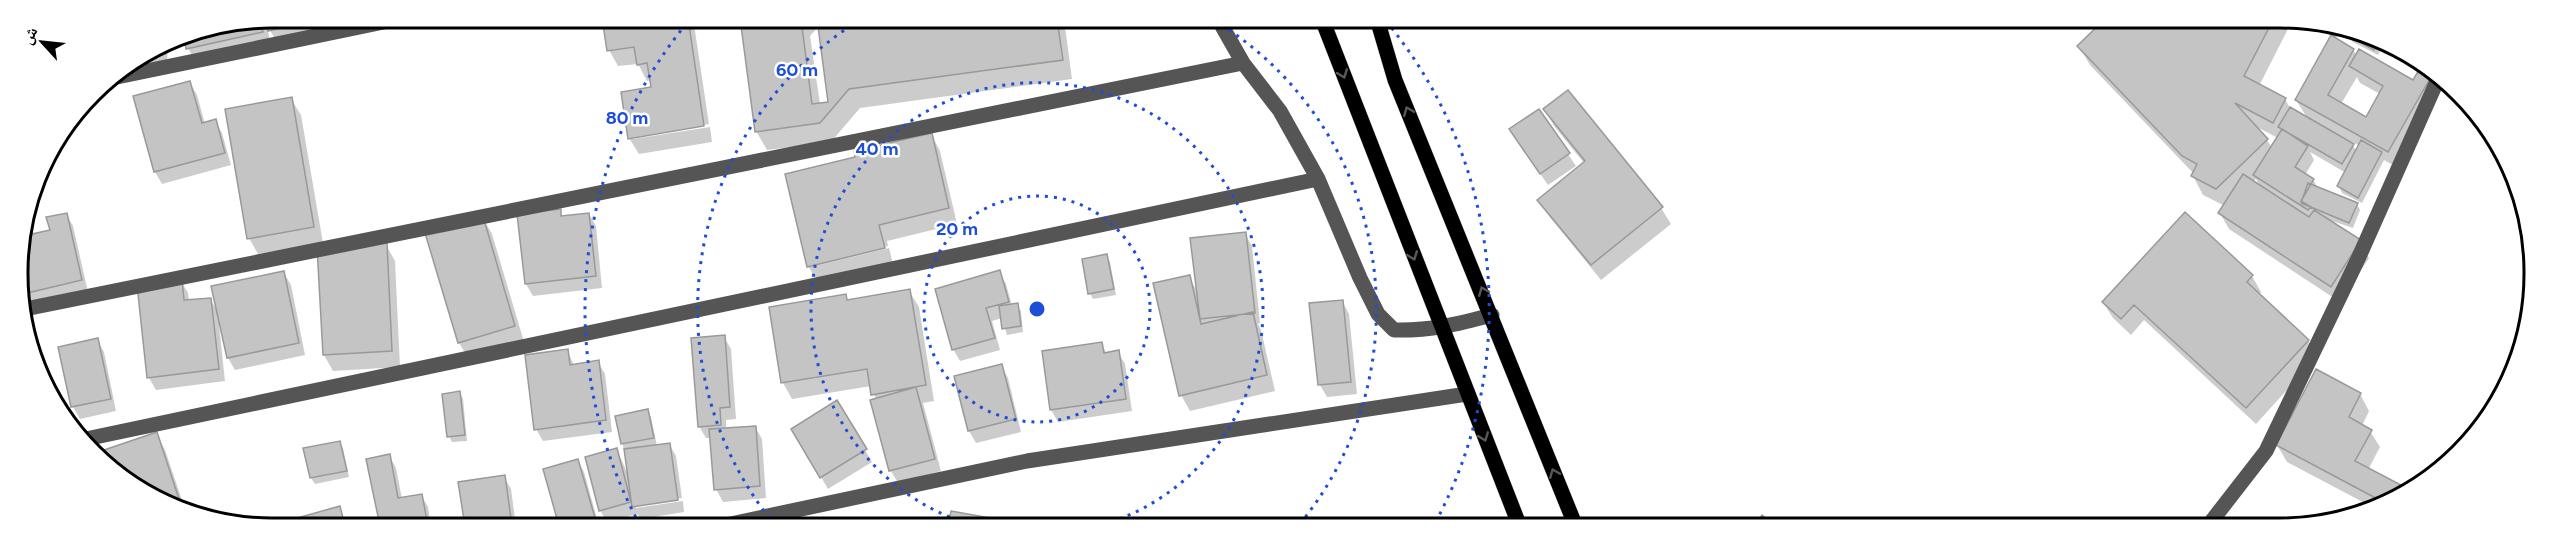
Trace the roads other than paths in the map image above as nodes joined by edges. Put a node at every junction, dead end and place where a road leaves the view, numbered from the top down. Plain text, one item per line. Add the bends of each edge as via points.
1 (355, 28) edge
2 (1223, 28) edge
3 (1325, 28) edge
4 (1380, 28) edge
5 (1243, 63) junction
6 (131, 74) edge
7 (2435, 85) edge
8 (1318, 179) junction
9 (31, 308) edge
10 (1492, 315) junction
11 (1441, 329) junction
12 (1467, 394) junction
13 (92, 438) edge
14 (759, 518) edge
15 (1516, 518) edge
16 (1572, 518) edge
17 (2214, 518) edge

1 - 6 street
2 - 5 street
3 -> 11 main road
10 -> 4 main road via 1395,80
5 - 8 street via 1280,111
5 - 9 street
7 - 17 street via 2266,452
8 - 11 street via 1378,314 1394,330
8 - 13 street
10 - 11 street
16 -> 10 main road
11 - 12 main road
12 - 14 street via 1027,461
12 -> 15 main road

